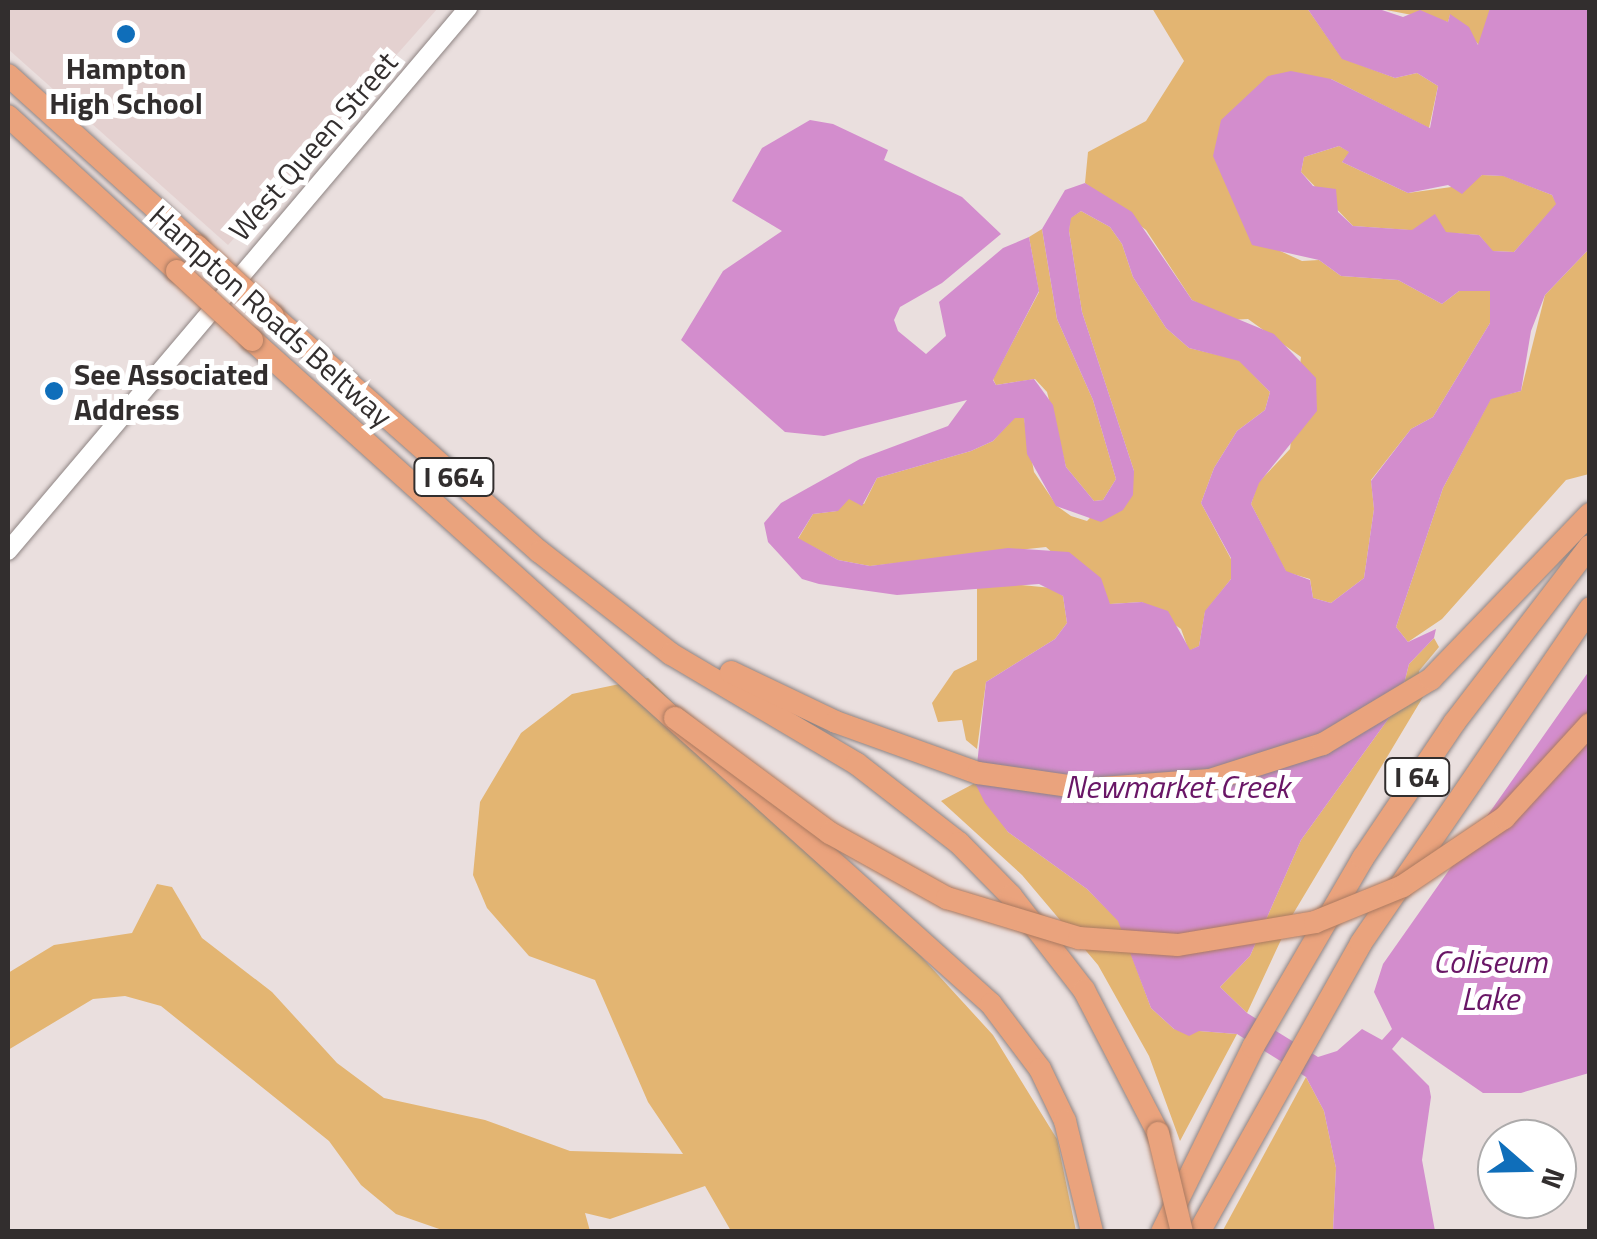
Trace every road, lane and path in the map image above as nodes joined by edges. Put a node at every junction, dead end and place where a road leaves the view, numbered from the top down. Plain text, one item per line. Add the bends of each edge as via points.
1 (468, 8) edge
2 (8, 75) edge
3 (8, 116) edge
4 (1590, 514) edge
5 (1590, 546) edge
6 (8, 551) edge
7 (1590, 608) edge
8 (643, 628) junction
9 (675, 718) junction
10 (1590, 724) edge
11 (1092, 1232) edge
12 (1162, 1232) edge
13 (1182, 1232) edge
14 (1199, 1232) edge

1 - 6 main road, West Queen Street
2 - 8 highway, Hampton Roads Beltway / I 664, bridge via 540,552
3 - 9 highway, Hampton Roads Beltway / I 664, bridge
4 - 8 highway via 1431,679 1323,744 1181,785 1062,788 938,761 809,711
5 - 12 highway, I 64 via 1393,810 1266,1023
7 - 14 highway, I 64 via 1497,736 1310,1029
8 - 13 highway, bridge via 671,654 857,764 959,843 1011,896 1084,990 1158,1133
9 - 10 highway, bridge via 830,833 947,898 1078,938 1178,945 1315,922 1404,886 1504,818
9 - 11 highway, bridge via 711,758 1005,1019 1066,1121

